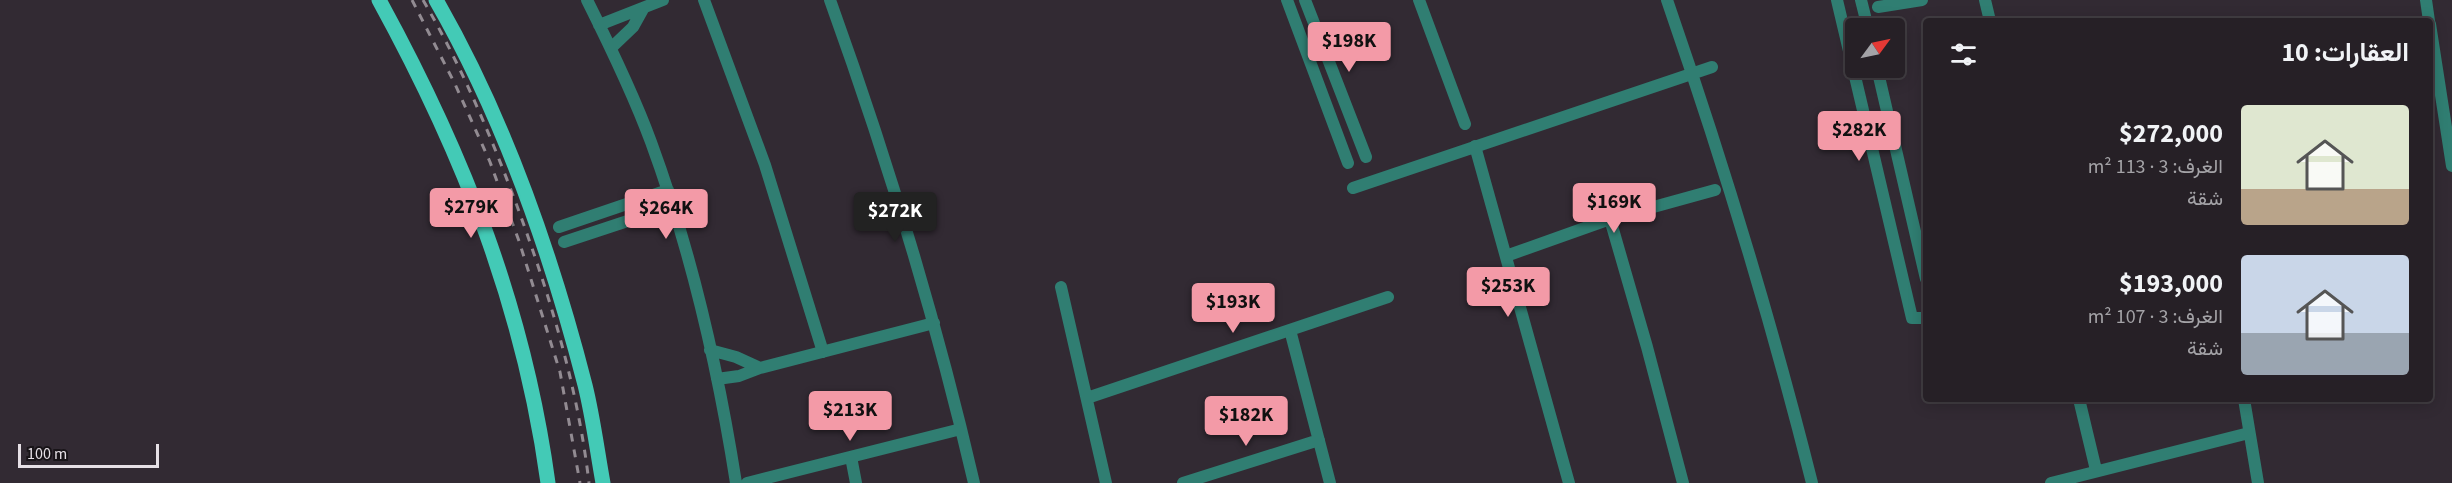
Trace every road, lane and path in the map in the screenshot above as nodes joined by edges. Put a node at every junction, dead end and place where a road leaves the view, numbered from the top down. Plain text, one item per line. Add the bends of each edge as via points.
1 (379, 0) edge
2 (436, 0) edge
3 (587, 0) edge
4 (663, 0) edge
5 (704, 0) edge
6 (830, 0) edge
7 (1287, 0) edge
8 (1305, 0) edge
9 (1419, 0) edge
10 (1667, 0) edge
11 (1837, 0) edge
12 (1861, 0) edge
13 (1922, 0) edge
14 (1985, 0) edge
15 (2426, 0) edge
16 (1878, 7) dead end
17 (643, 9) junction
18 (1866, 18) edge
19 (1989, 18) edge
20 (2429, 18) edge
21 (599, 25) junction
22 (2433, 42) edge
23 (611, 48) junction
24 (1712, 67) dead end
25 (1692, 73) junction
26 (1879, 78) edge
27 (1347, 109) junction
28 (1330, 114) junction
29 (1465, 124) dead end
30 (1475, 146) junction
31 (1366, 158) dead end
32 (1348, 163) dead end
33 (2452, 166) edge
34 (1353, 188) dead end
35 (668, 190) junction
36 (1715, 190) dead end
37 (673, 206) junction
38 (1610, 219) junction
39 (559, 227) dead end
40 (564, 242) dead end
41 (1506, 256) junction
42 (1923, 266) edge
43 (1061, 287) dead end
44 (1388, 297) dead end
45 (1923, 318) edge
46 (934, 323) junction
47 (1290, 330) junction
48 (710, 350) junction
49 (823, 352) junction
50 (760, 368) junction
51 (717, 379) junction
52 (1087, 398) junction
53 (2080, 402) edge
54 (2244, 402) edge
55 (961, 429) junction
56 (2249, 433) junction
57 (1319, 440) junction
58 (851, 457) junction
59 (2096, 470) junction
60 (1218, 478) edge
61 (548, 483) edge
62 (603, 483) edge
63 (736, 483) edge
64 (747, 483) edge
65 (856, 483) edge
66 (974, 483) edge
67 (1106, 483) edge
68 (1183, 483) edge
69 (1330, 483) edge
70 (1569, 483) edge
71 (1683, 483) edge
72 (1812, 483) edge
73 (2051, 483) edge
74 (2258, 483) edge

1 - 61 main road via 447,133 482,218 528,373
2 - 62 main road via 487,97 516,169 585,386
3 - 21 street
4 - 17 street
5 - 49 street via 768,175
6 - 46 street via 879,142
7 - 28 street
8 - 27 street
9 - 29 street
10 - 25 street
11 - 45 street via 1912,318
12 - 18 street
13 - 16 street
14 - 19 street
15 - 20 street
17 - 21 street
17 - 23 street via 633,27
21 - 23 street
22 - 33 street
23 - 35 street
24 - 25 street
25 - 30 street
25 - 72 street via 1760,286
26 - 42 street
27 - 28 street
27 - 31 street
28 - 32 street
30 - 34 street
30 - 41 street
35 - 37 street
35 - 39 street
36 - 38 street
37 - 40 street
37 - 48 street
38 - 41 street
38 - 71 street
41 - 70 street
43 - 52 street
44 - 47 street
46 - 49 street
46 - 55 street
47 - 52 street
47 - 57 street
48 - 50 street
48 - 51 street
49 - 50 street
50 - 51 street
51 - 63 street
52 - 67 street
53 - 59 street
54 - 56 street
55 - 58 street
55 - 66 street
56 - 59 street
56 - 74 street
57 - 60 street
57 - 69 street
58 - 64 street
58 - 65 street
59 - 73 street
60 - 68 street

